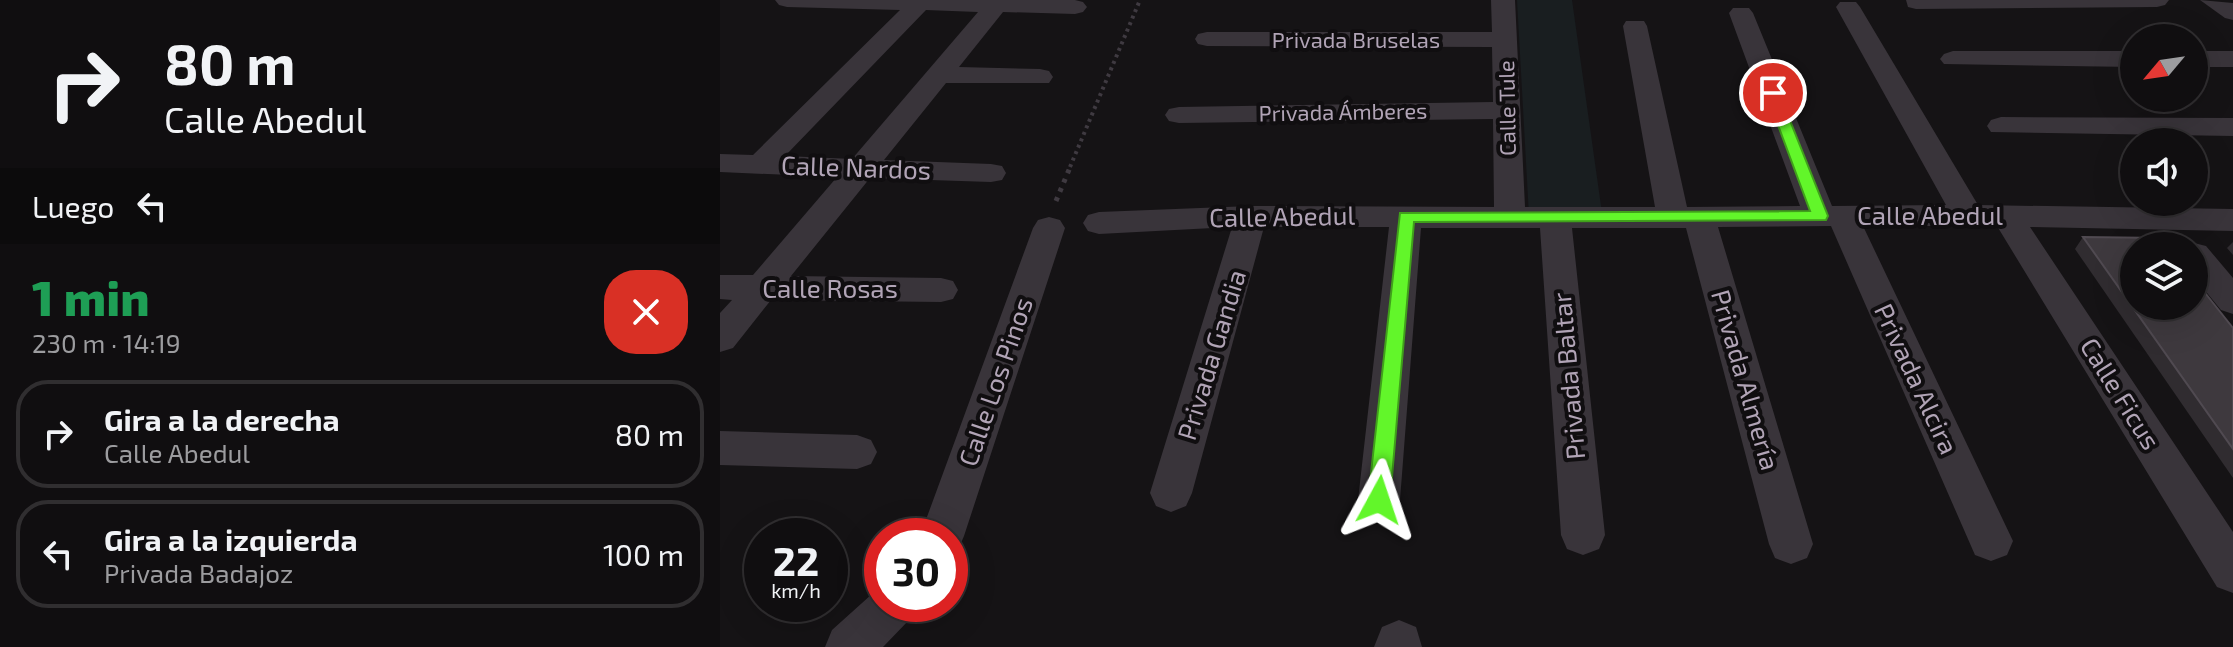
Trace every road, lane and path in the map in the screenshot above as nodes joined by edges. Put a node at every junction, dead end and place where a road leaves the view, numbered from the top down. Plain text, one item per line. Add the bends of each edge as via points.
1 (787, 0) edge
2 (1140, 0) edge
3 (1503, 0) edge
4 (2157, 0) edge
5 (2212, 0) edge
6 (999, 2) edge
7 (1916, 2) dead end
8 (920, 3) junction
9 (1075, 7) dead end
10 (1848, 7) dead end
11 (1741, 13) dead end
12 (2233, 13) edge
13 (1635, 26) dead end
14 (1207, 39) dead end
15 (1506, 40) junction
16 (1953, 59) dead end
17 (2120, 59) edge
18 (2208, 59) edge
19 (2233, 59) edge
20 (939, 75) junction
21 (1040, 77) dead end
22 (1508, 110) junction
23 (1179, 115) dead end
24 (2001, 126) dead end
25 (2233, 127) edge
26 (720, 163) edge
27 (761, 164) junction
28 (859, 170) junction
29 (991, 173) dead end
30 (1053, 214) joint
31 (1968, 215) junction
32 (1251, 216) junction
33 (1510, 216) junction
34 (1831, 216) junction
35 (2007, 216) junction
36 (1406, 217) junction
37 (1686, 217) junction
38 (1555, 218) junction
39 (2168, 220) junction
40 (2233, 220) edge
41 (1099, 223) dead end
42 (2177, 232) edge
43 (2208, 271) edge
44 (720, 287) edge
45 (762, 289) junction
46 (941, 290) dead end
47 (2233, 301) edge
48 (720, 338) edge
49 (720, 448) edge
50 (857, 452) dead end
51 (1171, 493) dead end
52 (1379, 500) dead end
53 (948, 518) edge
54 (1583, 535) dead end
55 (1991, 541) dead end
56 (1791, 544) dead end
57 (2233, 572) edge
58 (874, 622) edge
59 (849, 647) edge

1 - 8 street
2 - 30 path
3 - 15 street, Calle Tule
4 - 7 street
5 - 12 street
6 - 8 street
6 - 9 street
6 - 20 street
8 - 27 street
10 - 31 street
11 - 34 street, Privada Alcira
13 - 37 street, Privada Almería
14 - 15 street, Privada Bruselas
15 - 22 street, Calle Tule
16 - 17 street
18 - 19 street
20 - 21 street
20 - 28 street
22 - 23 street, Privada Ámberes
22 - 33 street, Calle Tule
24 - 25 street
26 - 27 street, Calle Nardos
27 - 28 street, Calle Nardos
28 - 29 street, Calle Nardos
28 - 45 street
30 - 53 street, Calle Los Pinos
31 - 34 street, Calle Abedul
31 - 35 street, Calle Abedul
32 - 36 street, Calle Abedul
32 - 41 street, Calle Abedul
32 - 51 street, Privada Gandia
33 - 36 street, Calle Abedul
33 - 38 street, Calle Abedul
34 - 37 street, Calle Abedul
34 - 55 street, Privada Alcira
35 - 39 street, Calle Abedul
35 - 57 street, Calle Ficus
36 - 52 street
37 - 38 street, Calle Abedul
37 - 56 street, Privada Almería
38 - 54 street, Privada Baltar
39 - 40 street, Calle Abedul
39 - 42 street
43 - 47 street
44 - 45 street, Calle Rosas
45 - 46 street, Calle Rosas
45 - 48 street
49 - 50 street
58 - 59 street

